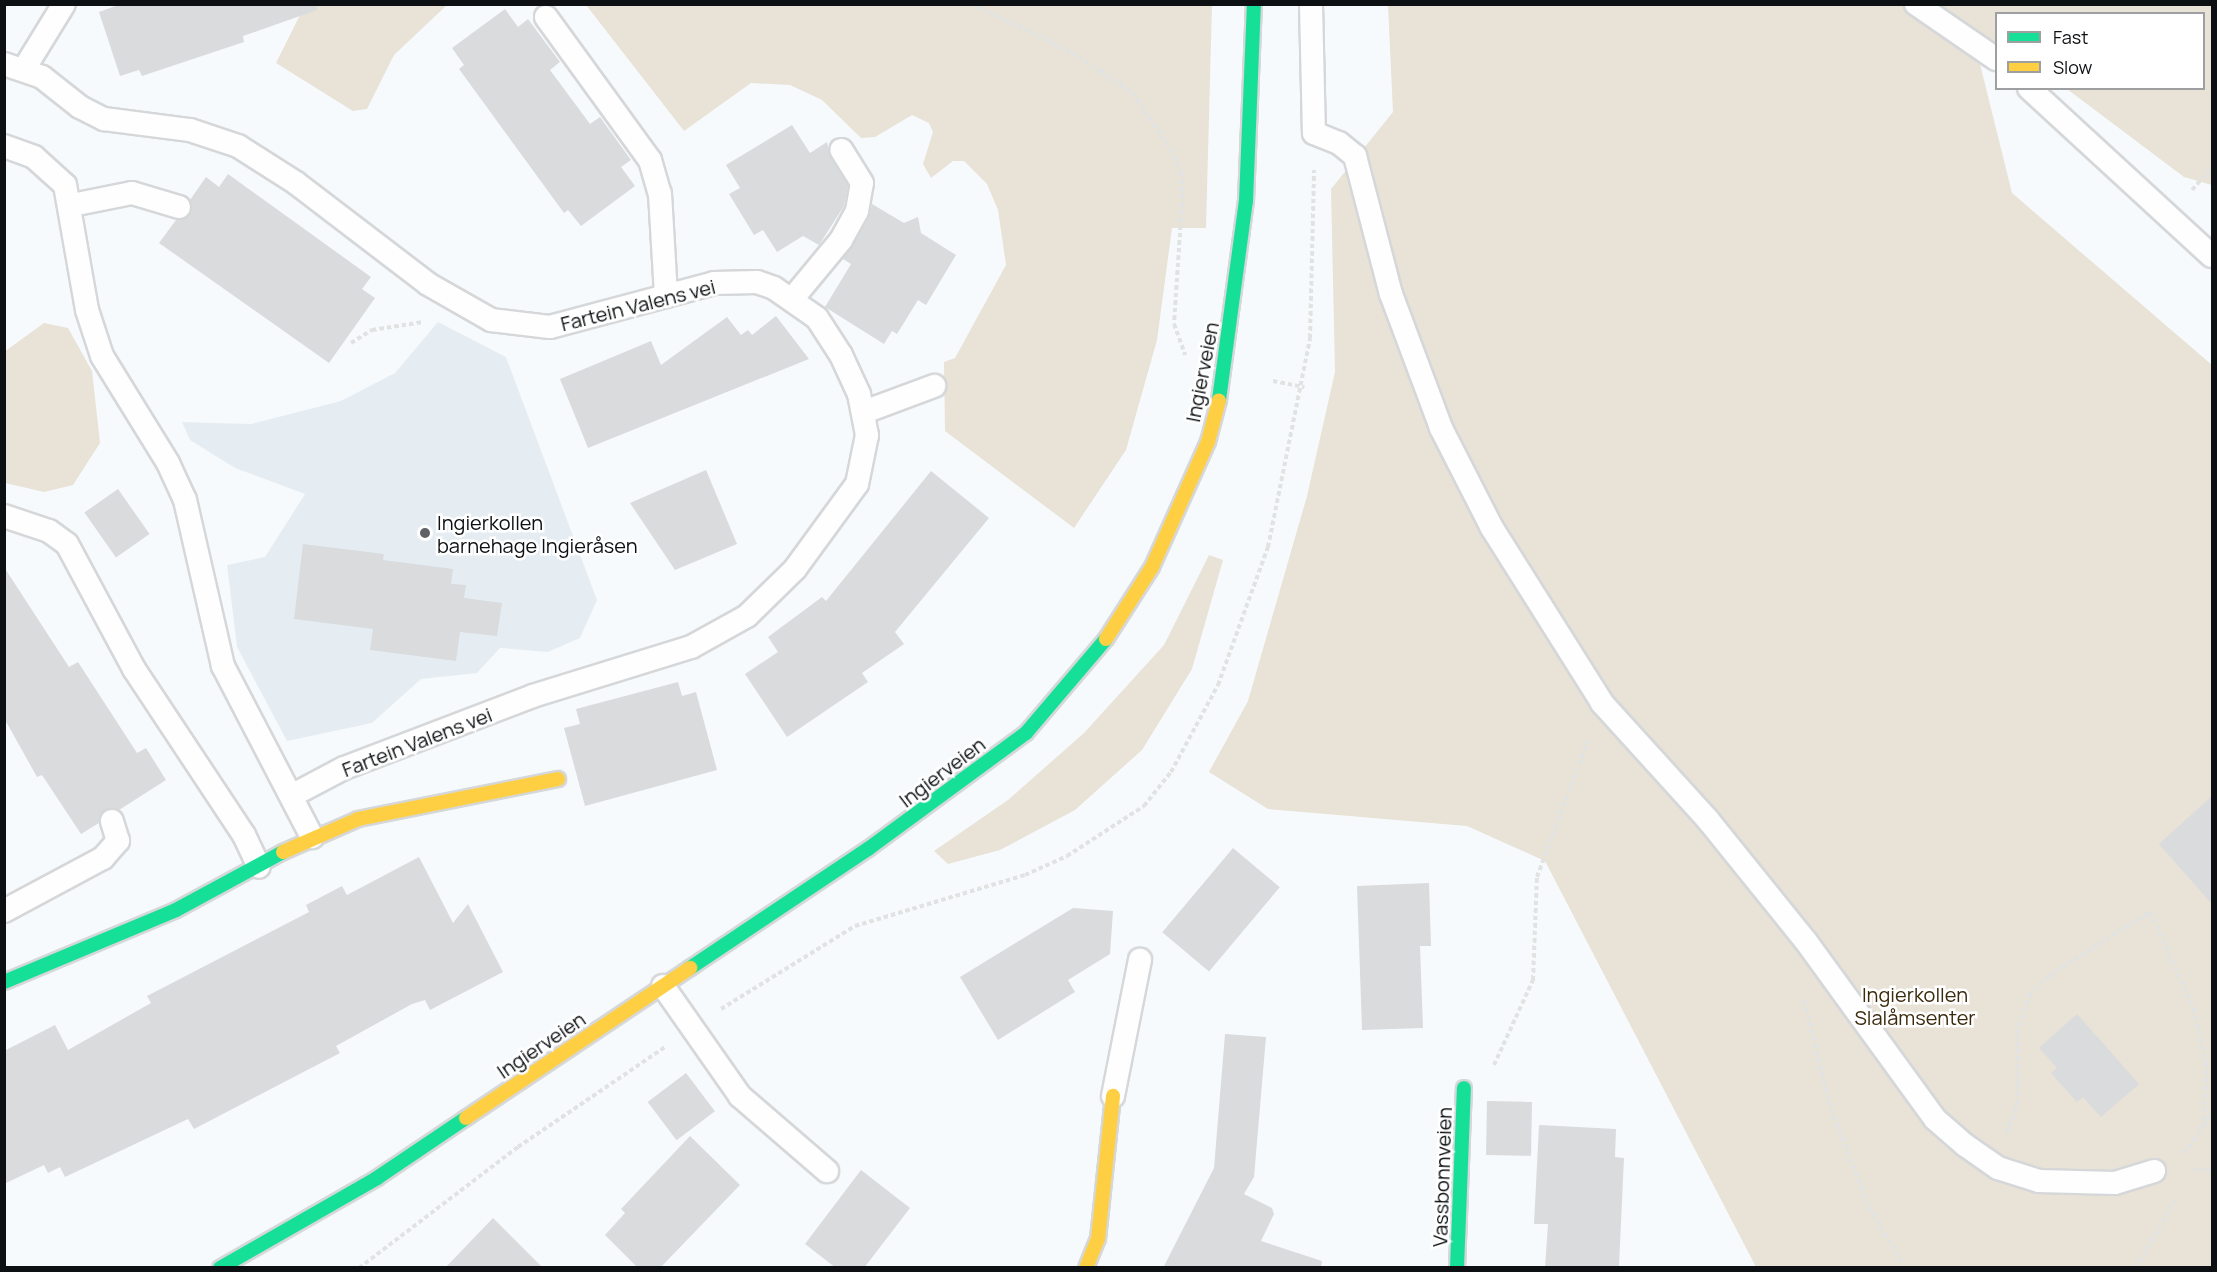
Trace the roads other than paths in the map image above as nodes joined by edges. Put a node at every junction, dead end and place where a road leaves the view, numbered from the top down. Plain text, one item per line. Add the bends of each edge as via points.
1 (64, 4) edge
2 (1254, 4) edge
3 (1311, 4) edge
4 (1916, 4) edge
5 (546, 17) dead end
6 (1995, 58) edge
7 (14, 66) edge
8 (2031, 90) edge
9 (4, 146) edge
10 (841, 150) dead end
11 (72, 205) junction
12 (179, 207) dead end
13 (2212, 256) edge
14 (666, 296) junction
15 (793, 298) junction
16 (934, 386) dead end
17 (864, 412) junction
18 (4, 516) edge
19 (558, 779) dead end
20 (293, 795) junction
21 (112, 821) dead end
22 (312, 837) junction
23 (259, 867) junction
24 (4, 911) edge
25 (1140, 960) dead end
26 (4, 982) edge
27 (663, 986) junction
28 (1464, 1088) road end
29 (1113, 1096) joint
30 (827, 1171) dead end
31 (2154, 1171) road end
32 (220, 1268) edge
33 (1086, 1268) edge
34 (1457, 1268) edge

1 - 7 lane
2 - 27 main road, Ingierveien via 1246,201 1224,378 1208,442 1134,598 1075,679 1026,732 868,849
3 - 31 lane via 1314,133 1339,143 1355,156 1391,294 1441,429 1492,528 1602,703 1708,820 1805,940 1935,1119 1981,1156 2008,1171 2070,1185 2115,1183
4 - 6 lane
5 - 14 lane via 650,160 660,194
7 - 14 lane, Fartein Valens vei via 104,119 190,130 238,146 296,183 453,300 491,320 550,327
8 - 13 lane
9 - 11 lane via 34,156 56,172
10 - 15 lane via 862,183 857,211 830,255
11 - 12 lane via 132,193
11 - 20 lane via 94,333 111,374 168,463 185,500 224,666
14 - 15 lane, Fartein Valens vei via 739,281 757,282
15 - 17 lane, Fartein Valens vei via 816,318 841,355
16 - 17 lane
17 - 20 lane, Fartein Valens vei via 865,461 858,484 795,569 747,616 691,647 533,696 344,768
18 - 23 lane via 50,531 66,543 134,669 244,835
19 - 22 main road via 398,808
20 - 22 lane
21 - 24 lane via 118,841 103,858
22 - 23 main road
23 - 26 main road via 177,910
25 - 29 lane
27 - 30 lane via 740,1096
27 - 32 main road, Ingierveien via 377,1178
28 - 34 main road, Vassbonnveien
29 - 33 main road via 1098,1239

